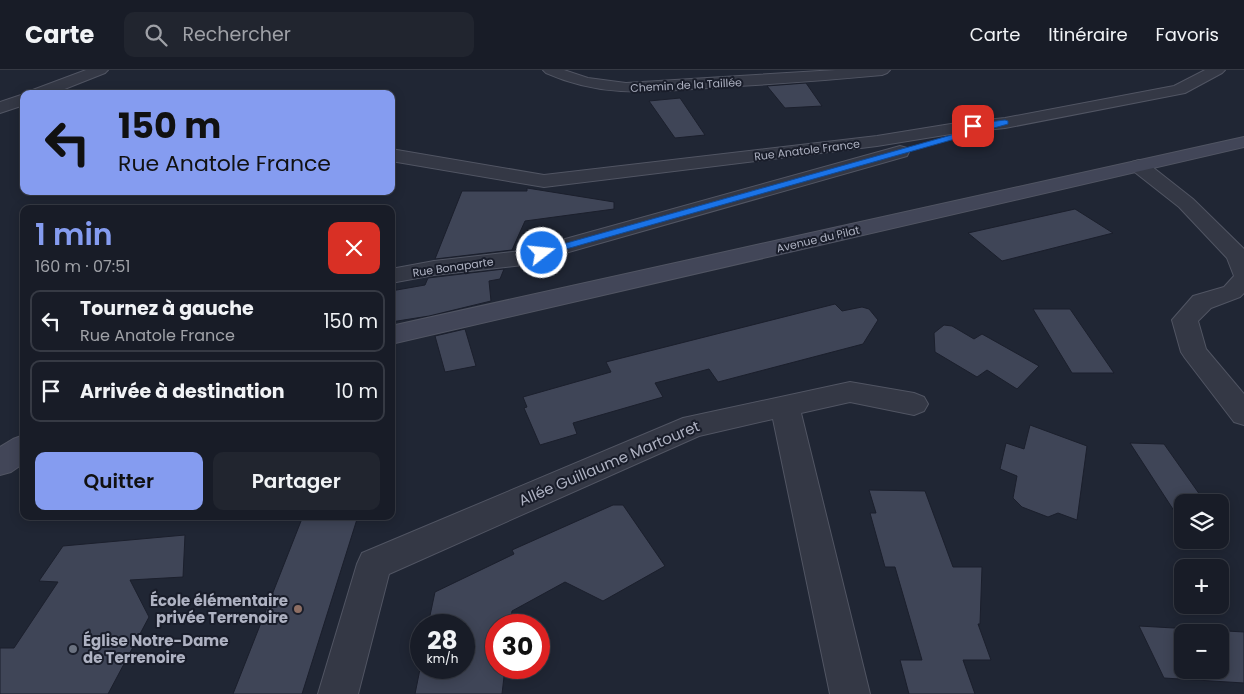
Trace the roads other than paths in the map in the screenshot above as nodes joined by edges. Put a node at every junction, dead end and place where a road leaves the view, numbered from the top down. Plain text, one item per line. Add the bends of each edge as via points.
1 (100, 70) edge
2 (551, 70) edge
3 (882, 70) edge
4 (1217, 70) edge
5 (47, 90) edge
6 (20, 100) edge
7 (0, 108) edge
8 (1005, 122) junction
9 (1244, 142) edge
10 (395, 156) edge
11 (1138, 166) junction
12 (1244, 273) edge
13 (395, 275) edge
14 (1244, 279) edge
15 (395, 335) edge
16 (914, 404) dead end
17 (785, 406) junction
18 (1244, 414) edge
19 (20, 450) edge
20 (0, 463) edge
21 (338, 694) edge
22 (850, 694) edge

1 - 5 street
2 - 3 street, Chemin de la Taillée via 582,81 626,88
4 - 8 street, Rue Anatole France via 1179,90
6 - 7 street
8 - 10 street, Rue Anatole France via 877,141 544,181
8 - 13 street, Rue Bonaparte via 523,258
9 - 11 main road, Avenue du Pilat
11 - 12 street via 1206,223 1238,256
11 - 15 main road, Avenue du Pilat
14 - 18 street via 1232,292 1202,302 1185,320 1194,352
16 - 17 street via 850,392
17 - 21 street, Allée Guillaume Martouret via 693,426 374,564
17 - 22 street
19 - 20 main road

